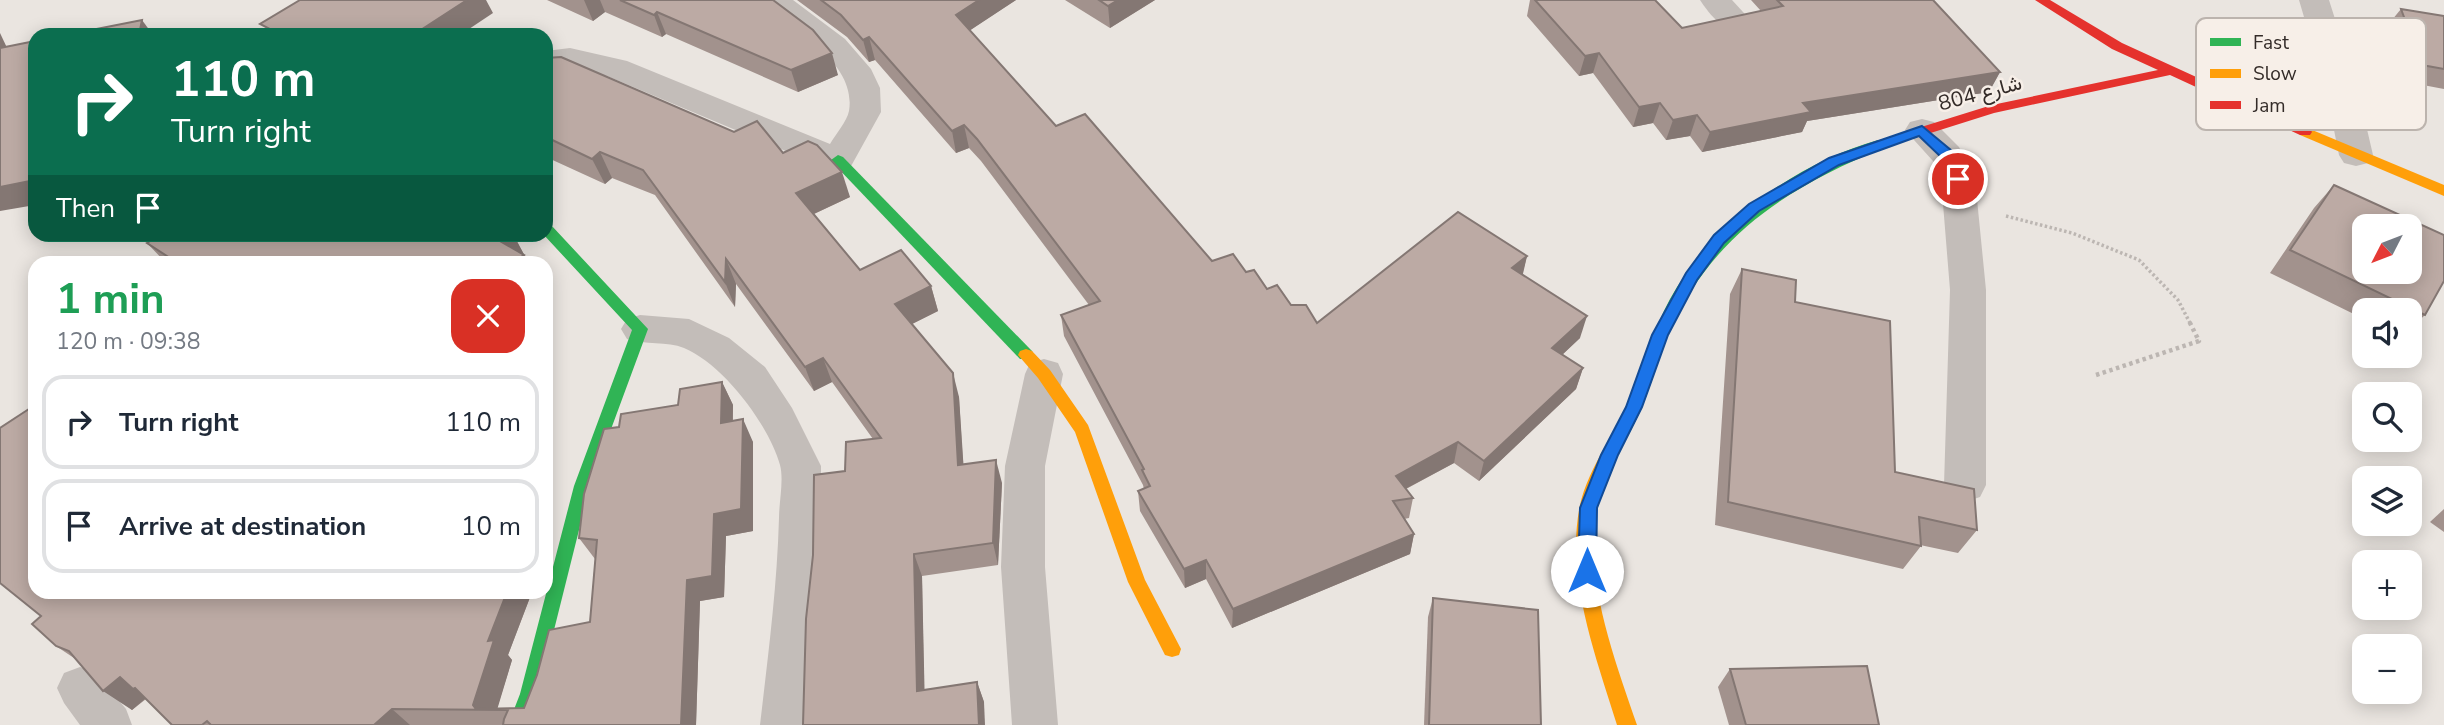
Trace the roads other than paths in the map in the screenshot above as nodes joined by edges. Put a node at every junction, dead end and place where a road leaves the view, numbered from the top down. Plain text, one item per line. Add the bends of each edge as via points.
1 (774, 0) edge
2 (1715, 0) edge
3 (2041, 0) edge
4 (2314, 0) edge
5 (2319, 18) edge
6 (1739, 24) edge
7 (553, 60) edge
8 (2172, 71) junction
9 (2196, 82) edge
10 (1922, 130) junction
11 (2301, 130) edge
12 (2351, 130) edge
13 (2356, 155) junction
14 (838, 160) junction
15 (2444, 191) edge
16 (553, 236) edge
17 (640, 329) junction
18 (1044, 374) junction
19 (1965, 485) edge
20 (1172, 649) dead end
21 (80, 688) edge
22 (109, 725) edge
23 (518, 725) edge
24 (783, 725) edge
25 (1035, 725) edge
26 (1627, 725) edge

1 - 14 street via 834,46 855,69 864,88 865,112
2 - 6 street
3 - 8 street via 2118,46
4 - 5 street
7 - 14 street via 570,58 616,68
8 - 9 street
8 - 10 street, شارع 804 via 1992,109
10 - 19 street via 1947,155 1958,179 1968,289
10 - 26 street, شارع 804 via 1834,162 1754,208 1719,239 1692,276 1660,335 1634,407 1588,508 1588,592
11 - 13 street
12 - 13 street
13 - 15 street
14 - 18 street
16 - 17 street
17 - 23 street via 582,486
17 - 24 street via 689,333 716,348 751,378 801,466 799,577
18 - 20 street via 1082,430 1137,582
18 - 25 street via 1025,466 1023,567
21 - 22 street

